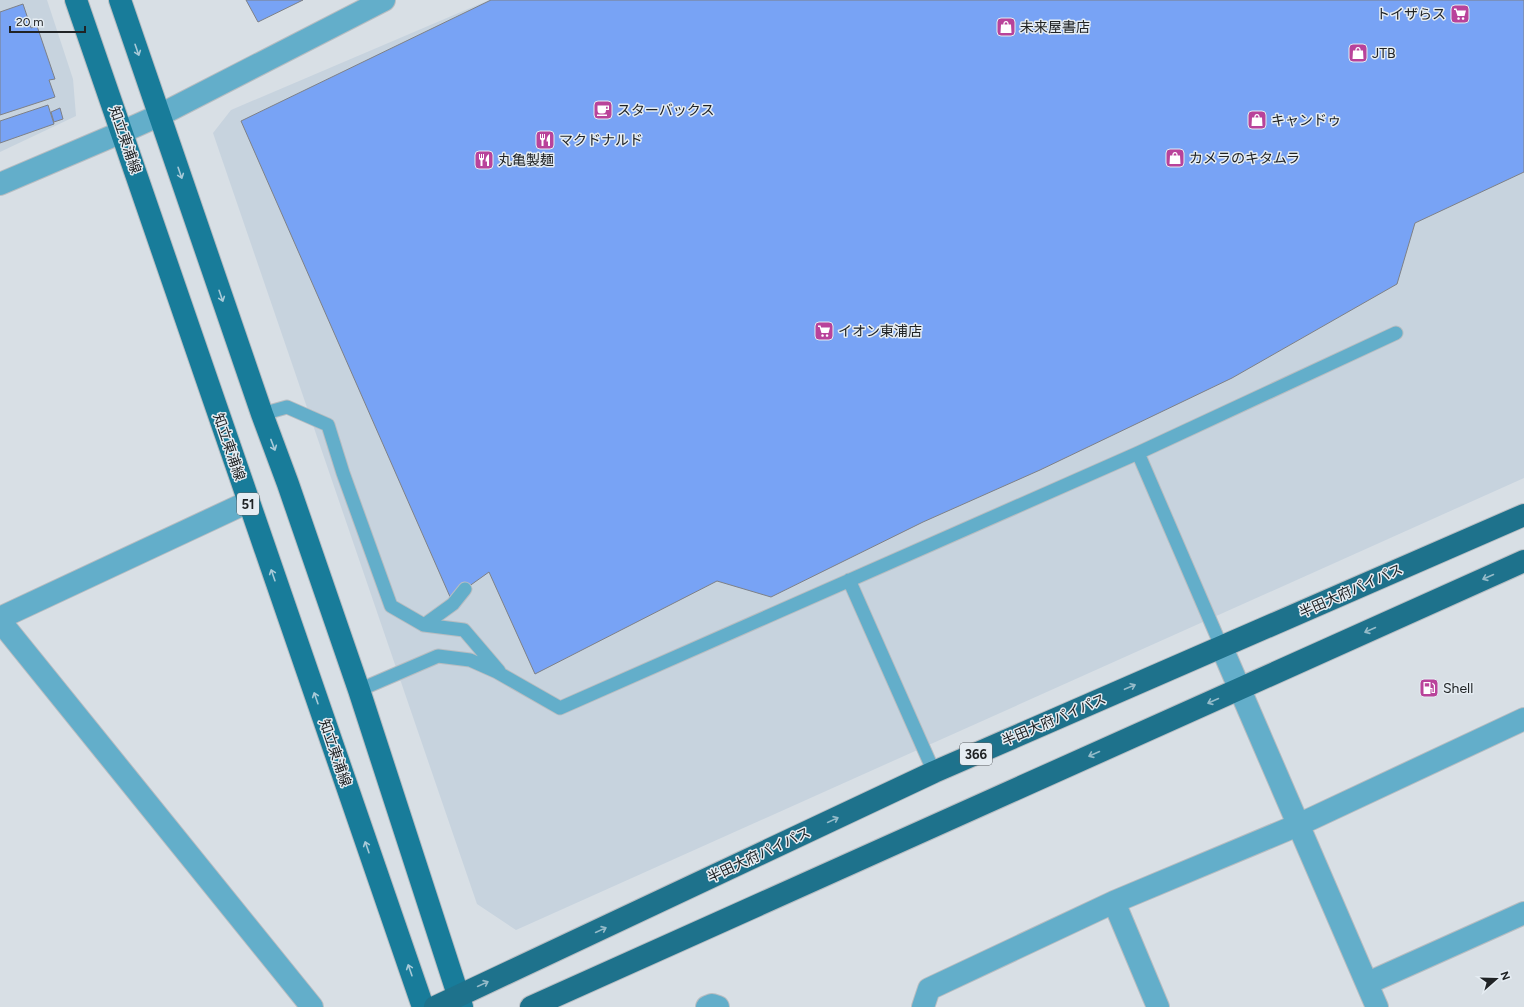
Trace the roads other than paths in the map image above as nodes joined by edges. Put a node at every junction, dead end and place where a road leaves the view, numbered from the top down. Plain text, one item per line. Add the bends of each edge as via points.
1 (76, 0) edge
2 (120, 0) edge
3 (384, 0) edge
4 (160, 114) junction
5 (122, 132) junction
6 (0, 184) edge
7 (1396, 333) dead end
8 (262, 414) junction
9 (1138, 453) junction
10 (248, 502) junction
11 (1524, 515) edge
12 (1524, 561) edge
13 (849, 580) junction
14 (465, 589) dead end
15 (0, 618) edge
16 (0, 621) edge
17 (424, 625) junction
18 (1222, 648) junction
19 (502, 674) junction
20 (1240, 688) junction
21 (359, 690) junction
22 (1524, 719) edge
23 (934, 772) junction
24 (1298, 826) junction
25 (1114, 902) junction
26 (1524, 913) edge
27 (1368, 983) junction
28 (460, 1002) edge
29 (312, 1007) edge
30 (423, 1007) edge
31 (435, 1007) edge
32 (531, 1007) edge
33 (708, 1007) edge
34 (718, 1007) edge
35 (923, 1007) edge
36 (1158, 1007) edge
37 (1376, 1007) edge

1 - 5 main road, 知立東浦線 / 51
2 -> 4 main road
3 - 4 street
4 - 5 street
4 -> 8 main road
5 - 6 street
5 - 10 main road, 知立東浦線 / 51
7 - 9 lane
8 - 17 lane via 287,406 328,425 391,606
8 -> 21 main road
9 - 13 lane
9 - 18 lane
10 - 15 street
30 -> 10 main road, 知立東浦線 / 51
11 - 18 highway, 半田大府パイパス / 366
12 -> 20 highway
13 - 19 lane via 560,708
13 - 23 lane
14 - 17 lane via 453,604
16 - 29 street
17 - 19 lane via 464,630
18 - 20 street
23 -> 18 highway, 半田大府パイパス / 366
19 - 21 lane via 470,660 438,656
20 - 24 street
20 -> 32 highway
21 - 28 main road
22 - 24 street
28 -> 23 highway, 半田大府パイパス / 366
24 - 25 street
24 - 27 street
25 - 35 street via 929,989
25 - 36 street
26 - 27 street
27 - 37 street
28 - 31 highway, 半田大府パイパス / 366
33 - 34 street

